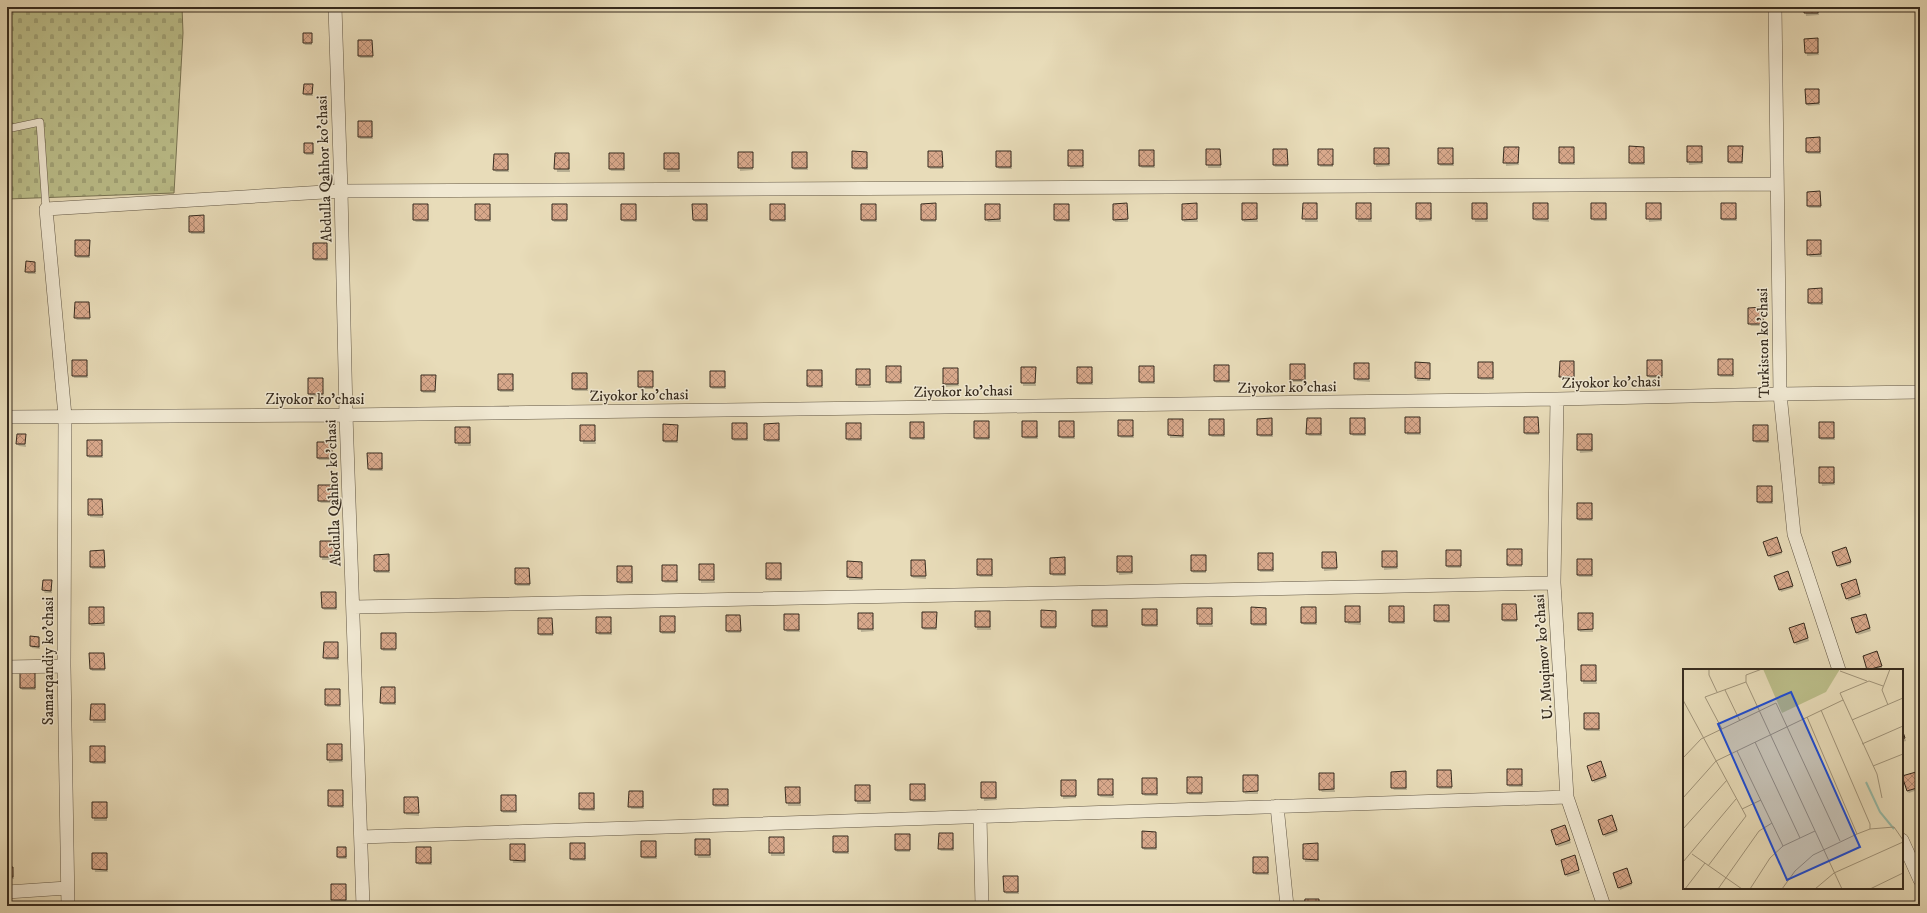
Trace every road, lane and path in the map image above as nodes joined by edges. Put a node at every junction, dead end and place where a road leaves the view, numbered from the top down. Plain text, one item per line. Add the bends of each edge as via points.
1 (335, 7) edge
2 (1775, 7) edge
3 (7, 129) edge
4 (1776, 184) junction
5 (341, 191) junction
6 (46, 209) junction
7 (1920, 392) edge
8 (1780, 394) junction
9 (1557, 399) junction
10 (346, 415) junction
11 (65, 416) junction
12 (7, 417) edge
13 (1554, 583) junction
14 (354, 607) junction
15 (64, 666) junction
16 (7, 667) edge
17 (1839, 669) edge
18 (1567, 797) junction
19 (1277, 806) junction
20 (980, 816) junction
21 (361, 837) junction
22 (1903, 842) edge
23 (1920, 880) edge
24 (68, 888) junction
25 (7, 892) edge
26 (68, 906) edge
27 (363, 906) edge
28 (982, 906) edge
29 (1288, 906) edge
30 (1604, 906) edge

1 - 5 street, Abdulla Qahhor ko'chasi
2 - 4 street, Turkiston ko'chasi
3 - 6 lane via 40,122
4 - 5 street
4 - 8 street, Turkiston ko'chasi
5 - 6 street
5 - 10 street, Abdulla Qahhor ko'chasi
6 - 11 street, Samarqandiy ko'chasi
7 - 8 street, Ziyokor ko'chasi
8 - 9 street, Ziyokor ko'chasi
8 - 17 street, Turkiston ko'chasi via 1794,534
9 - 10 street, Ziyokor ko'chasi
9 - 13 street, U. Muqimov ko'chasi
10 - 11 street, Ziyokor ko'chasi
10 - 14 street, Abdulla Qahhor ko'chasi
11 - 12 street, Ziyokor ko'chasi
11 - 15 street, Samarqandiy ko'chasi
13 - 14 street
13 - 18 street, U. Muqimov ko'chasi
14 - 21 street, Abdulla Qahhor ko'chasi
15 - 16 street
15 - 24 street, Samarqandiy ko'chasi
18 - 19 street
18 - 30 street, U. Muqimov ko'chasi
19 - 20 street
19 - 29 street
20 - 21 street
20 - 28 street
21 - 27 street, Abdulla Qahhor ko'chasi
22 - 23 street
24 - 25 street
24 - 26 street, Samarqandiy ko'chasi

